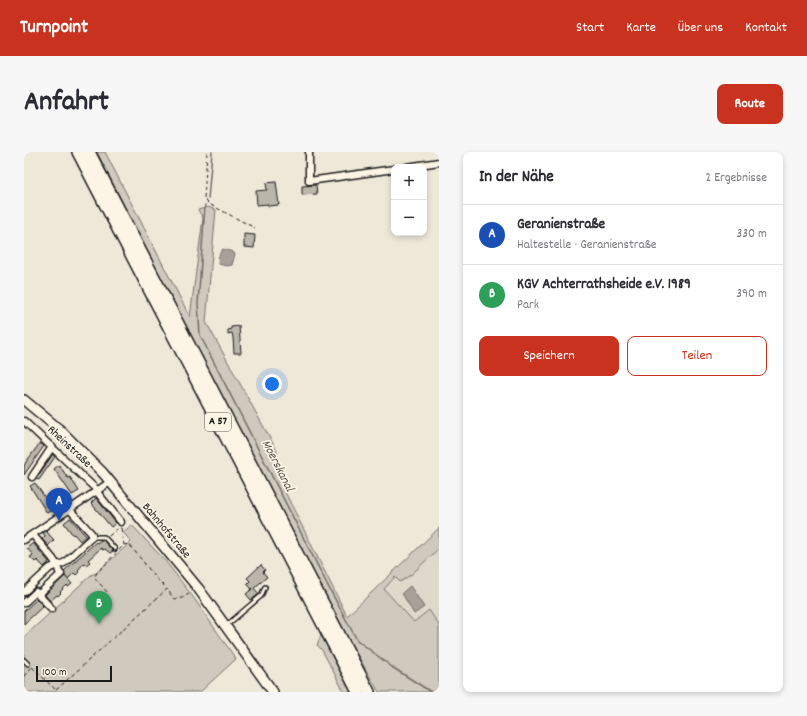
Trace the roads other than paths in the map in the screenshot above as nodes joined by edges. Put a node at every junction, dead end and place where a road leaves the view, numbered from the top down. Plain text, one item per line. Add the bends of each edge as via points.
1 (78, 152) edge
2 (89, 152) edge
3 (309, 152) edge
4 (439, 162) edge
5 (426, 164) edge
6 (391, 169) edge
7 (24, 400) edge
8 (24, 422) edge
9 (52, 447) junction
10 (32, 477) dead end
11 (110, 482) junction
12 (97, 491) junction
13 (70, 510) junction
14 (121, 522) dead end
15 (32, 534) junction
16 (92, 537) junction
17 (24, 540) edge
18 (115, 549) dead end
19 (57, 565) junction
20 (30, 586) junction
21 (265, 588) dead end
22 (24, 592) edge
23 (37, 593) junction
24 (26, 601) edge
25 (52, 608) dead end
26 (226, 626) junction
27 (24, 660) edge
28 (28, 664) road end
29 (273, 692) edge
30 (358, 692) edge
31 (369, 692) edge

1 - 30 highway, A 57
2 - 31 highway, A 57
3 - 6 street via 309,181
4 - 5 street
7 - 11 main road, Bahnhofstraße via 60,430
8 - 9 street, Rheinstraße
9 - 10 street
9 - 12 street, Rheinstraße
11 - 12 street
11 - 26 main road, Bahnhofstraße via 198,588
12 - 13 street
12 - 14 street, Rheinstraße
13 - 15 street
13 - 16 street
15 - 17 street
15 - 19 street
16 - 18 lane via 104,537
16 - 19 street via 64,563
19 - 20 street
19 - 23 street via 61,574
20 - 22 street
20 - 23 street
21 - 26 lane via 261,596
22 - 24 street
23 - 24 street
23 - 25 street
26 - 29 main road, Bahnhofstraße
27 - 28 lane

